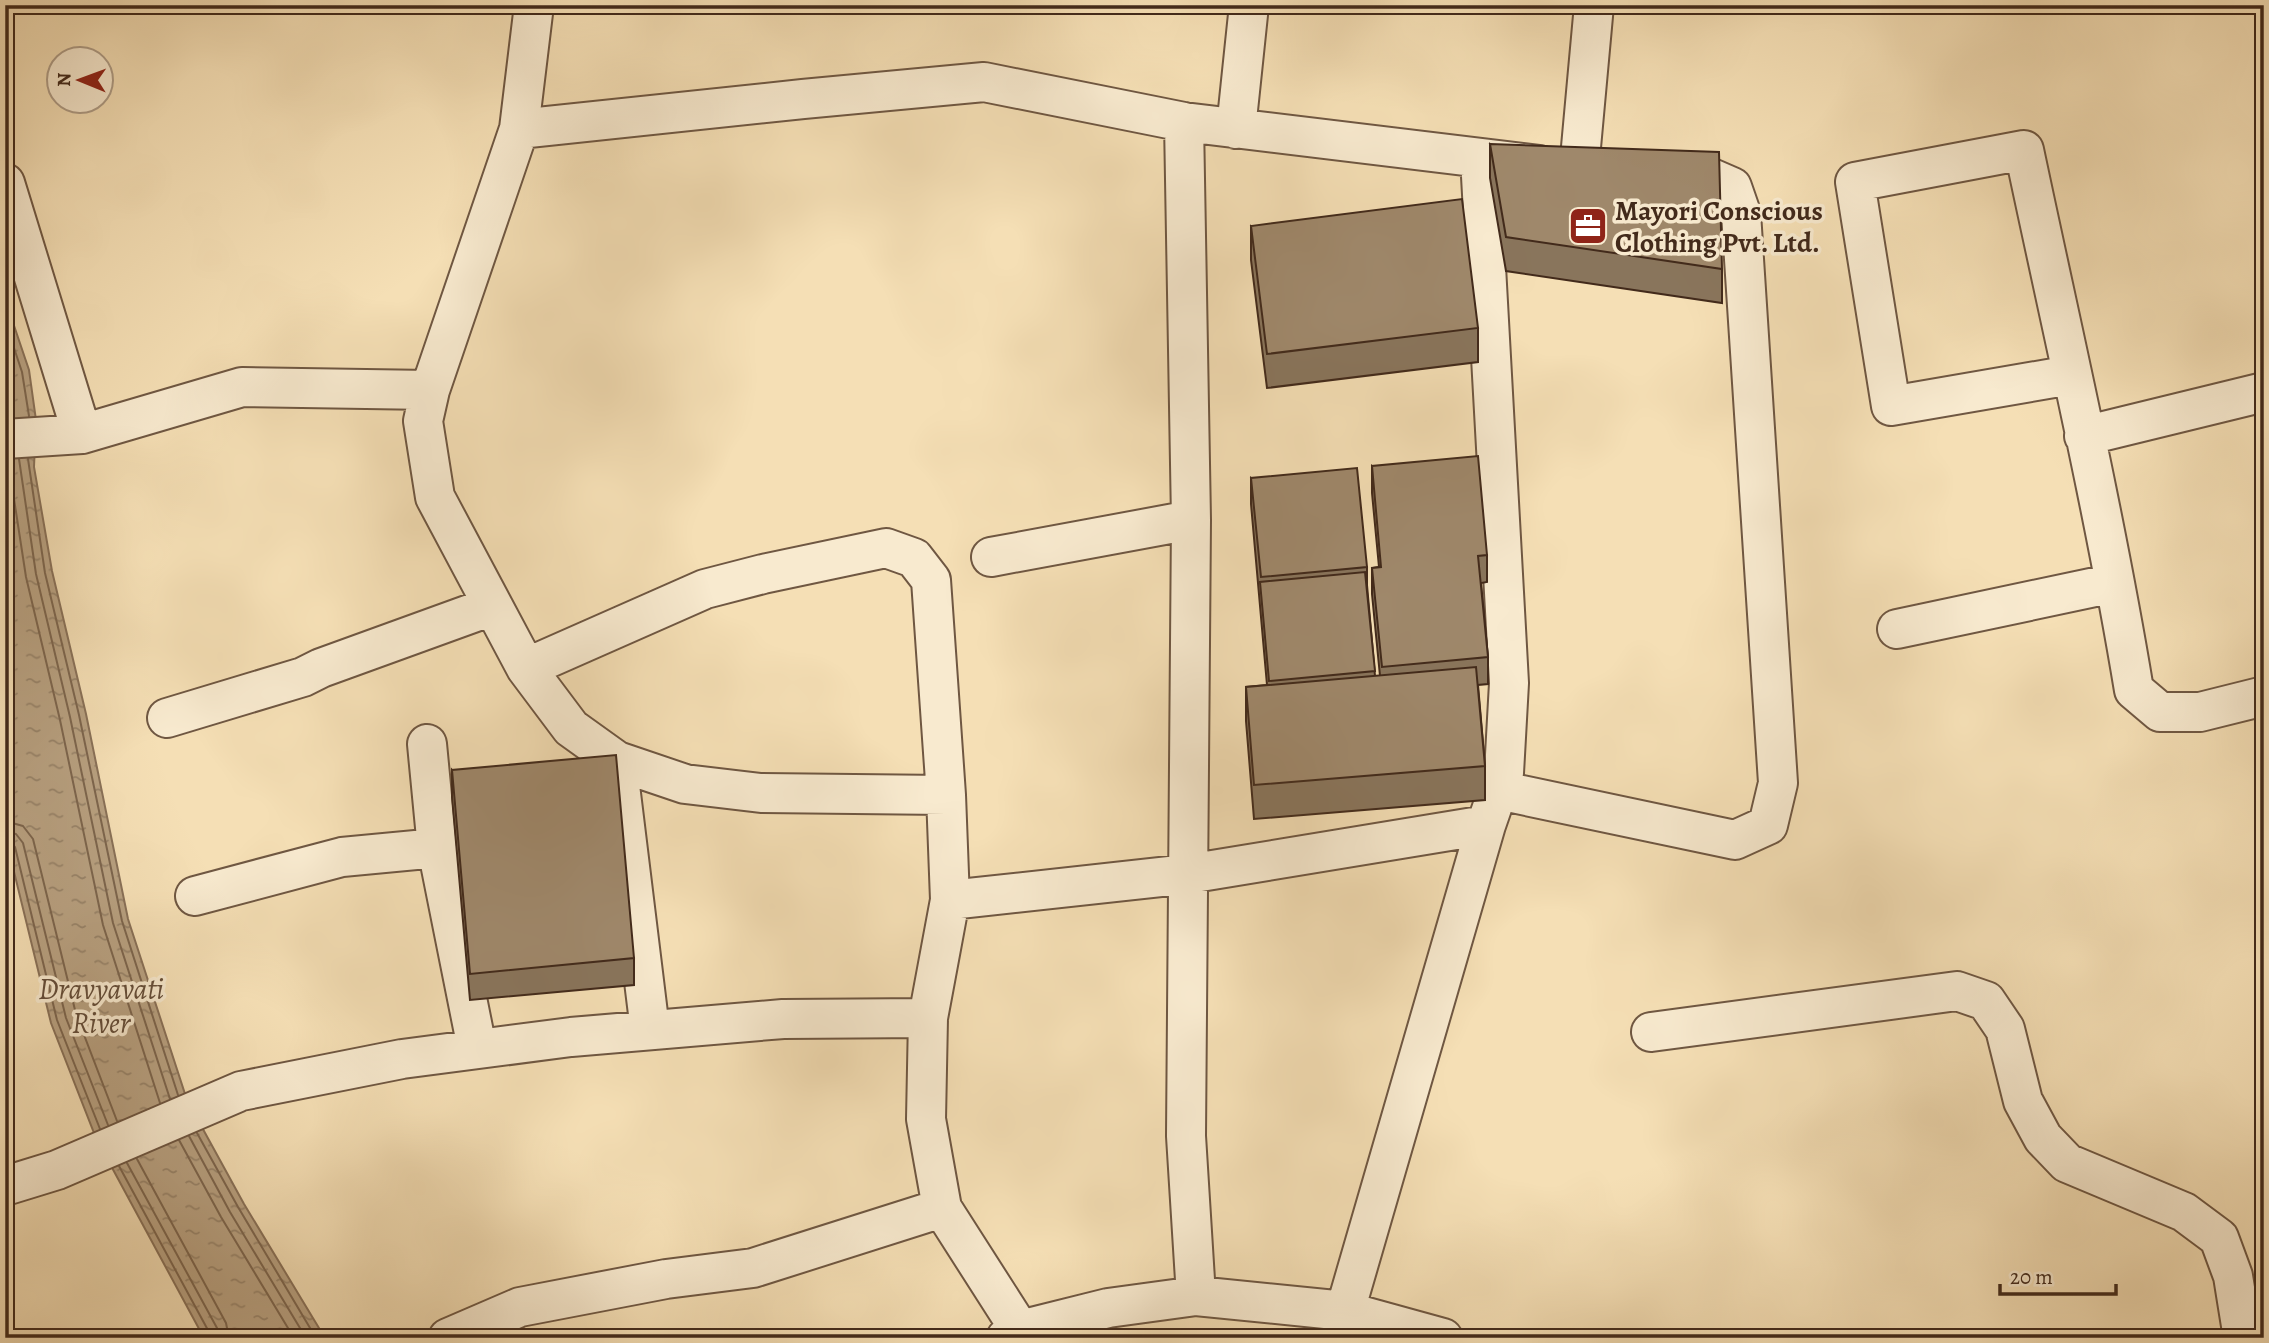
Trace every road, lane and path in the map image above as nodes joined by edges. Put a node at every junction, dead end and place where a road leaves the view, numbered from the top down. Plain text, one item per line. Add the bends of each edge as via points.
1 (534, 5) edge
2 (1249, 5) edge
3 (1594, 5) edge
4 (1184, 122) junction
5 (519, 129) junction
6 (1236, 129) junction
7 (1480, 158) junction
8 (1578, 169) junction
9 (5, 183) edge
10 (2071, 375) junction
11 (430, 390) junction
12 (2264, 392) edge
13 (82, 434) junction
14 (2084, 436) junction
15 (5, 439) edge
16 (1192, 520) junction
17 (991, 557) dead end
18 (2115, 583) junction
19 (492, 606) junction
20 (1897, 629) dead end
21 (526, 668) junction
22 (2264, 696) edge
23 (167, 718) dead end
24 (427, 744) dead end
25 (617, 761) junction
26 (946, 795) junction
27 (1492, 807) junction
28 (437, 848) junction
29 (1188, 874) junction
30 (195, 896) dead end
31 (950, 900) junction
32 (928, 1018) junction
33 (650, 1030) junction
34 (1651, 1032) dead end
35 (477, 1048) junction
36 (5, 1186) edge
37 (942, 1208) junction
38 (1196, 1296) junction
39 (1340, 1324) edge
40 (1013, 1334) edge
41 (448, 1338) edge
42 (1443, 1338) edge
43 (2243, 1338) edge

1 - 5 street
2 - 6 street
3 - 8 street
4 - 5 street via 984,82
4 - 6 street
4 - 16 street
5 - 11 street
6 - 7 street
7 - 8 street
7 - 27 street via 1509,683 1504,773
8 - 27 street via 1709,177 1732,187 1741,213 1778,783 1769,825 1735,840
9 - 13 street
10 - 10 street via 2024,150 1855,183 1891,406
10 - 14 street
11 - 13 street via 242,387
11 - 19 street via 423,421 435,497
12 - 14 street
13 - 15 street
14 - 18 street
16 - 17 street
16 - 29 street
18 - 20 street
18 - 22 street via 2134,690 2160,712 2200,712
19 - 21 street
19 - 23 street via 303,677
21 - 25 street via 571,728
21 - 26 street via 705,589 886,548 914,558 931,580
24 - 28 street
25 - 26 street via 685,784 761,793
25 - 33 street
26 - 31 street
27 - 29 street
27 - 39 street
28 - 30 street via 342,857
28 - 35 street
29 - 31 street
29 - 38 street via 1186,1136
31 - 32 street
32 - 33 street via 783,1019
32 - 37 street via 926,1119
33 - 35 street
34 - 43 street via 1957,991 1986,1001 2005,1028 2023,1101 2043,1138 2067,1163 2184,1212 2218,1238 2233,1276
35 - 36 street via 241,1091 57,1170
37 - 40 street
37 - 41 street via 753,1268 666,1279 520,1307
38 - 39 street
38 - 40 street via 1108,1308
39 - 42 street

